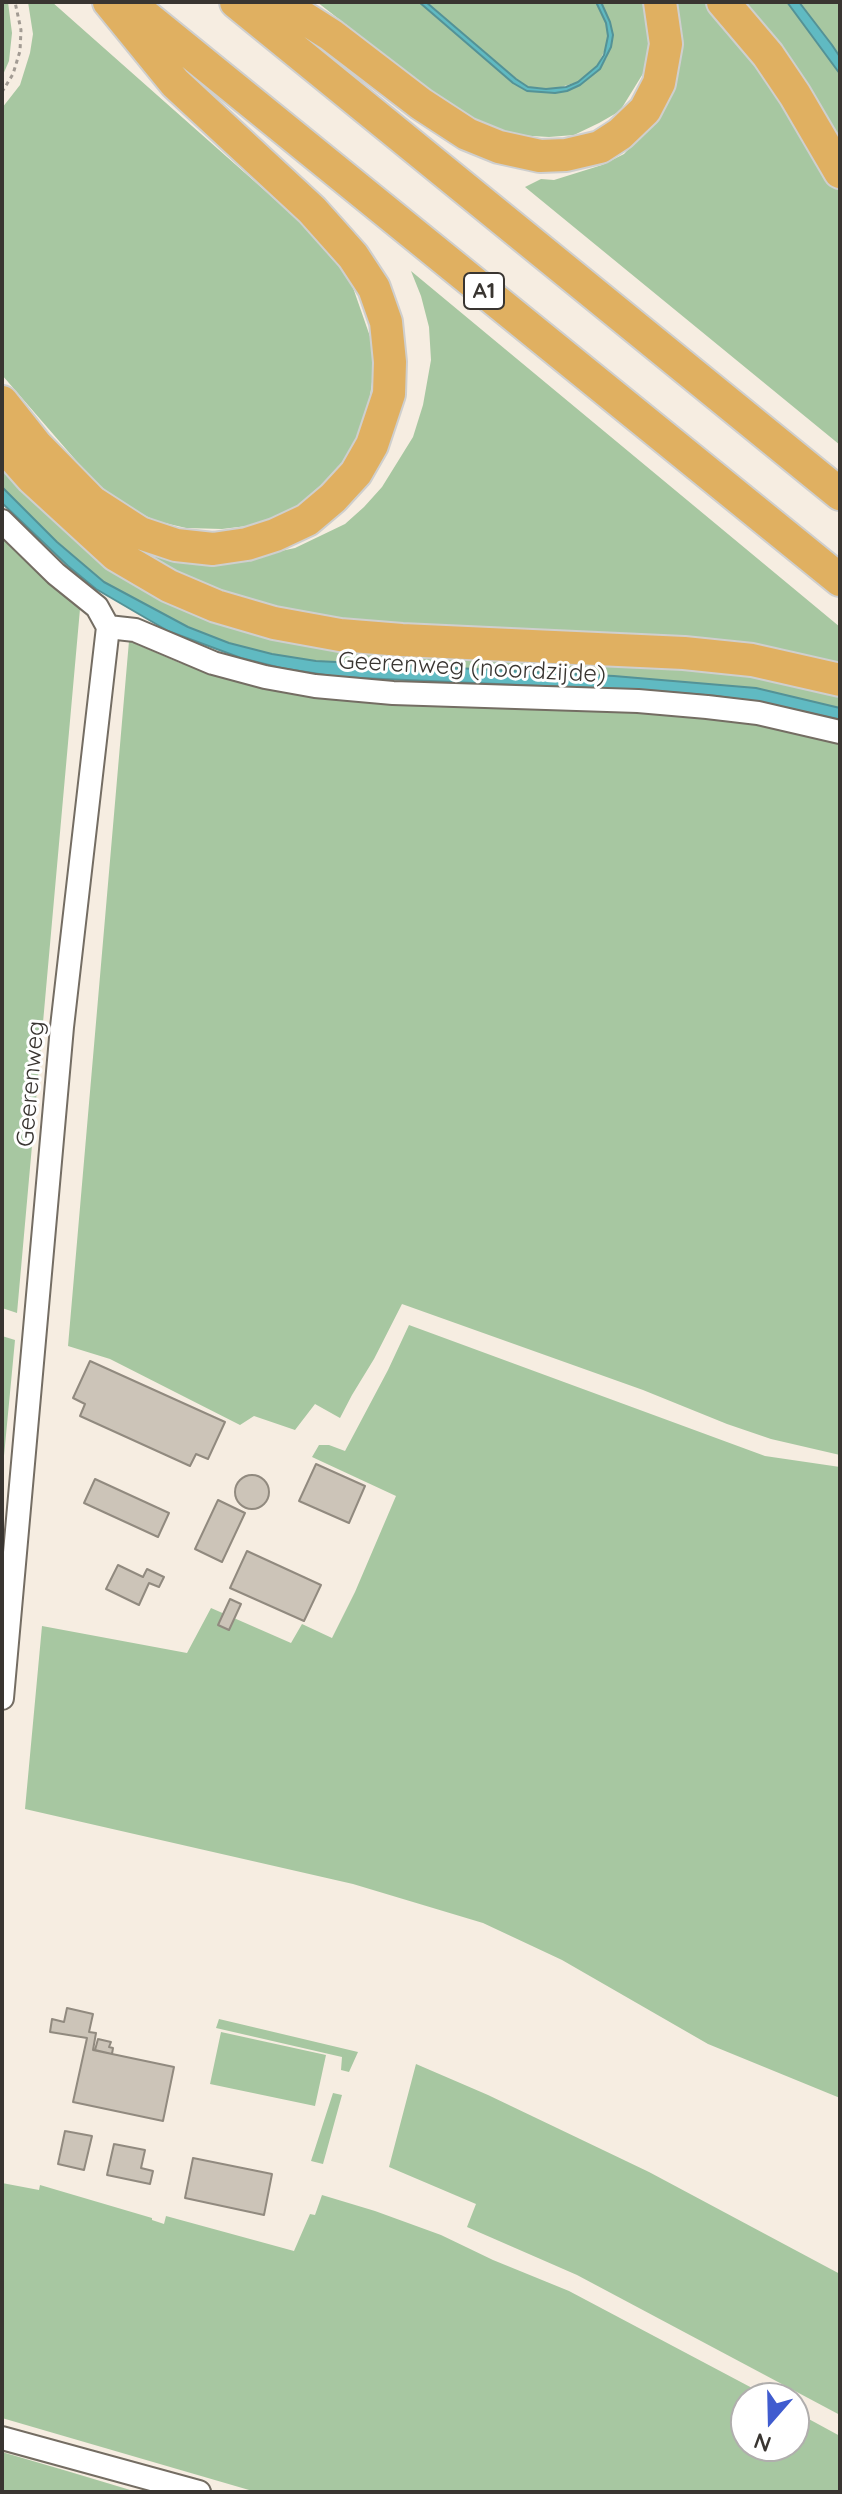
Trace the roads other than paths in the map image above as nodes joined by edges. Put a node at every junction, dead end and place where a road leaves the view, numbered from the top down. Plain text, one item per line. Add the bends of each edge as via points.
1 (109, 2) edge
2 (128, 2) edge
3 (236, 2) edge
4 (279, 2) edge
5 (660, 2) edge
6 (723, 2) edge
7 (840, 172) edge
8 (2, 402) edge
9 (2, 444) edge
10 (840, 494) edge
11 (2, 521) edge
12 (840, 580) edge
13 (108, 627) junction
14 (840, 680) edge
15 (840, 732) edge
16 (2, 1698) edge
17 (2, 2438) edge
18 (199, 2492) edge

1 - 8 highway via 175,83 312,210 353,256 374,288 386,322 389,394 372,445 333,498 307,520 275,535 213,549 176,545 140,533 92,502
2 - 12 highway, A1
3 - 10 highway
4 - 5 highway via 467,134 540,156 600,147 645,110 659,83 666,44
6 - 7 highway via 768,55
9 - 14 highway via 116,555 169,586 274,623 402,640 684,653 752,660
11 - 13 street via 97,607
13 - 15 street, Geerenweg (noordzijde) via 135,630 213,663 315,686 707,707
13 - 16 street, Geerenweg via 62,1027
17 - 18 street

